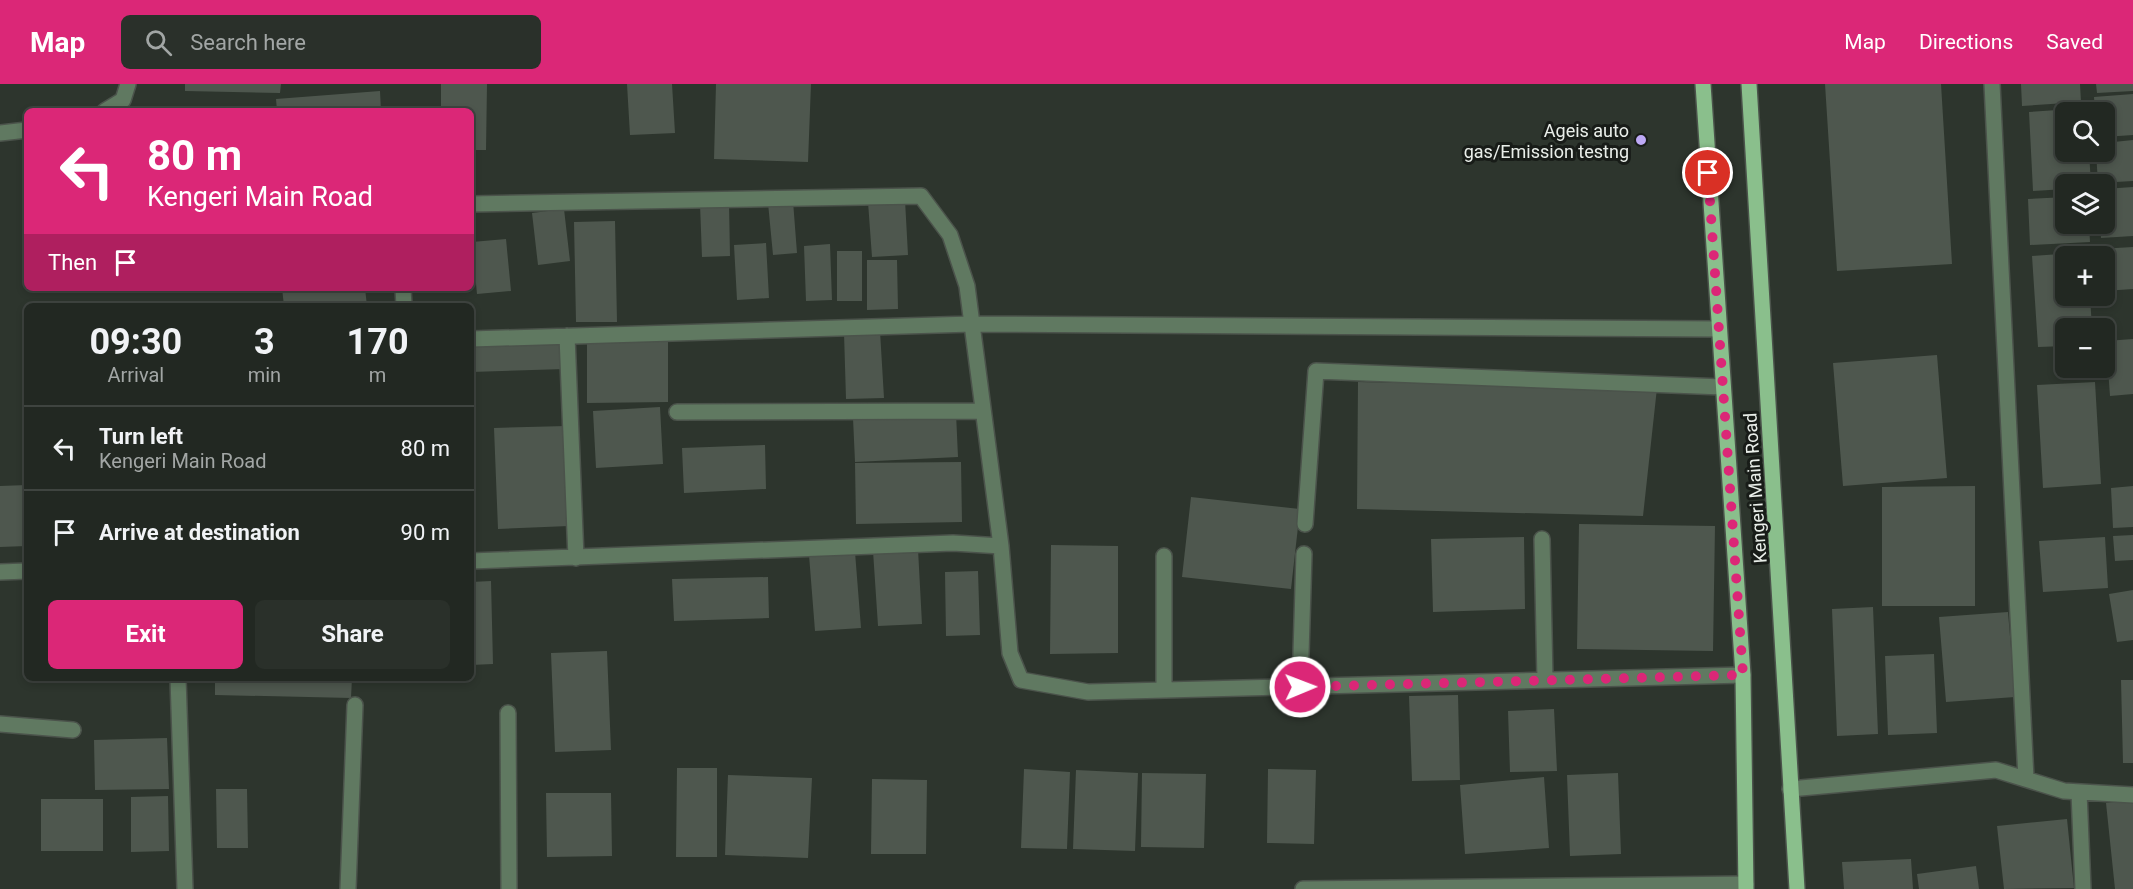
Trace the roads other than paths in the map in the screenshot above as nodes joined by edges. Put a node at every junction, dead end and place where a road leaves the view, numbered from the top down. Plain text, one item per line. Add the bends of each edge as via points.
1 (128, 84) edge
2 (1703, 84) edge
3 (1749, 84) edge
4 (1992, 84) edge
5 (110, 108) edge
6 (24, 130) edge
7 (0, 133) edge
8 (474, 204) edge
9 (972, 324) junction
10 (1719, 329) junction
11 (567, 336) junction
12 (474, 339) edge
13 (1723, 387) junction
14 (983, 411) junction
15 (677, 412) dead end
16 (1305, 524) dead end
17 (1542, 539) dead end
18 (1001, 546) junction
19 (1304, 554) dead end
20 (1164, 556) dead end
21 (576, 558) junction
22 (474, 561) edge
23 (24, 571) edge
24 (0, 572) edge
25 (1743, 675) junction
26 (1545, 680) junction
27 (178, 681) edge
28 (1300, 687) junction
29 (1164, 690) junction
30 (355, 705) dead end
31 (508, 713) dead end
32 (0, 724) edge
33 (73, 730) dead end
34 (2026, 779) junction
35 (1790, 789) junction
36 (2079, 792) junction
37 (2133, 795) edge
38 (1746, 887) edge
39 (185, 889) edge
40 (348, 889) edge
41 (509, 889) edge
42 (1303, 889) edge
43 (1797, 889) edge
44 (2083, 889) edge

1 - 5 street via 123,100
2 - 10 main road, Kengeri Main Road
3 - 35 main road, Kengeri Main Road
4 - 34 street
6 - 7 street
8 - 9 street via 921,196 950,235 967,286
9 - 10 street
9 - 11 street
9 - 14 street
10 - 13 main road, Kengeri Main Road
11 - 12 street
11 - 21 street
13 - 16 street via 1316,371
13 - 25 main road, Kengeri Main Road
14 - 15 street
14 - 18 street
17 - 26 street
18 - 21 street via 953,543
18 - 29 street via 1010,653 1021,680 1088,692
19 - 28 street
20 - 29 street
21 - 22 street
23 - 24 street
25 - 26 street
25 - 38 main road, Kengeri Main Road
26 - 28 street
27 - 39 street
28 - 29 street
30 - 40 street
31 - 41 street
32 - 33 street
34 - 35 street via 1996,770
34 - 36 street
35 - 43 main road, Kengeri Main Road
36 - 37 street
36 - 44 street
38 - 42 street

